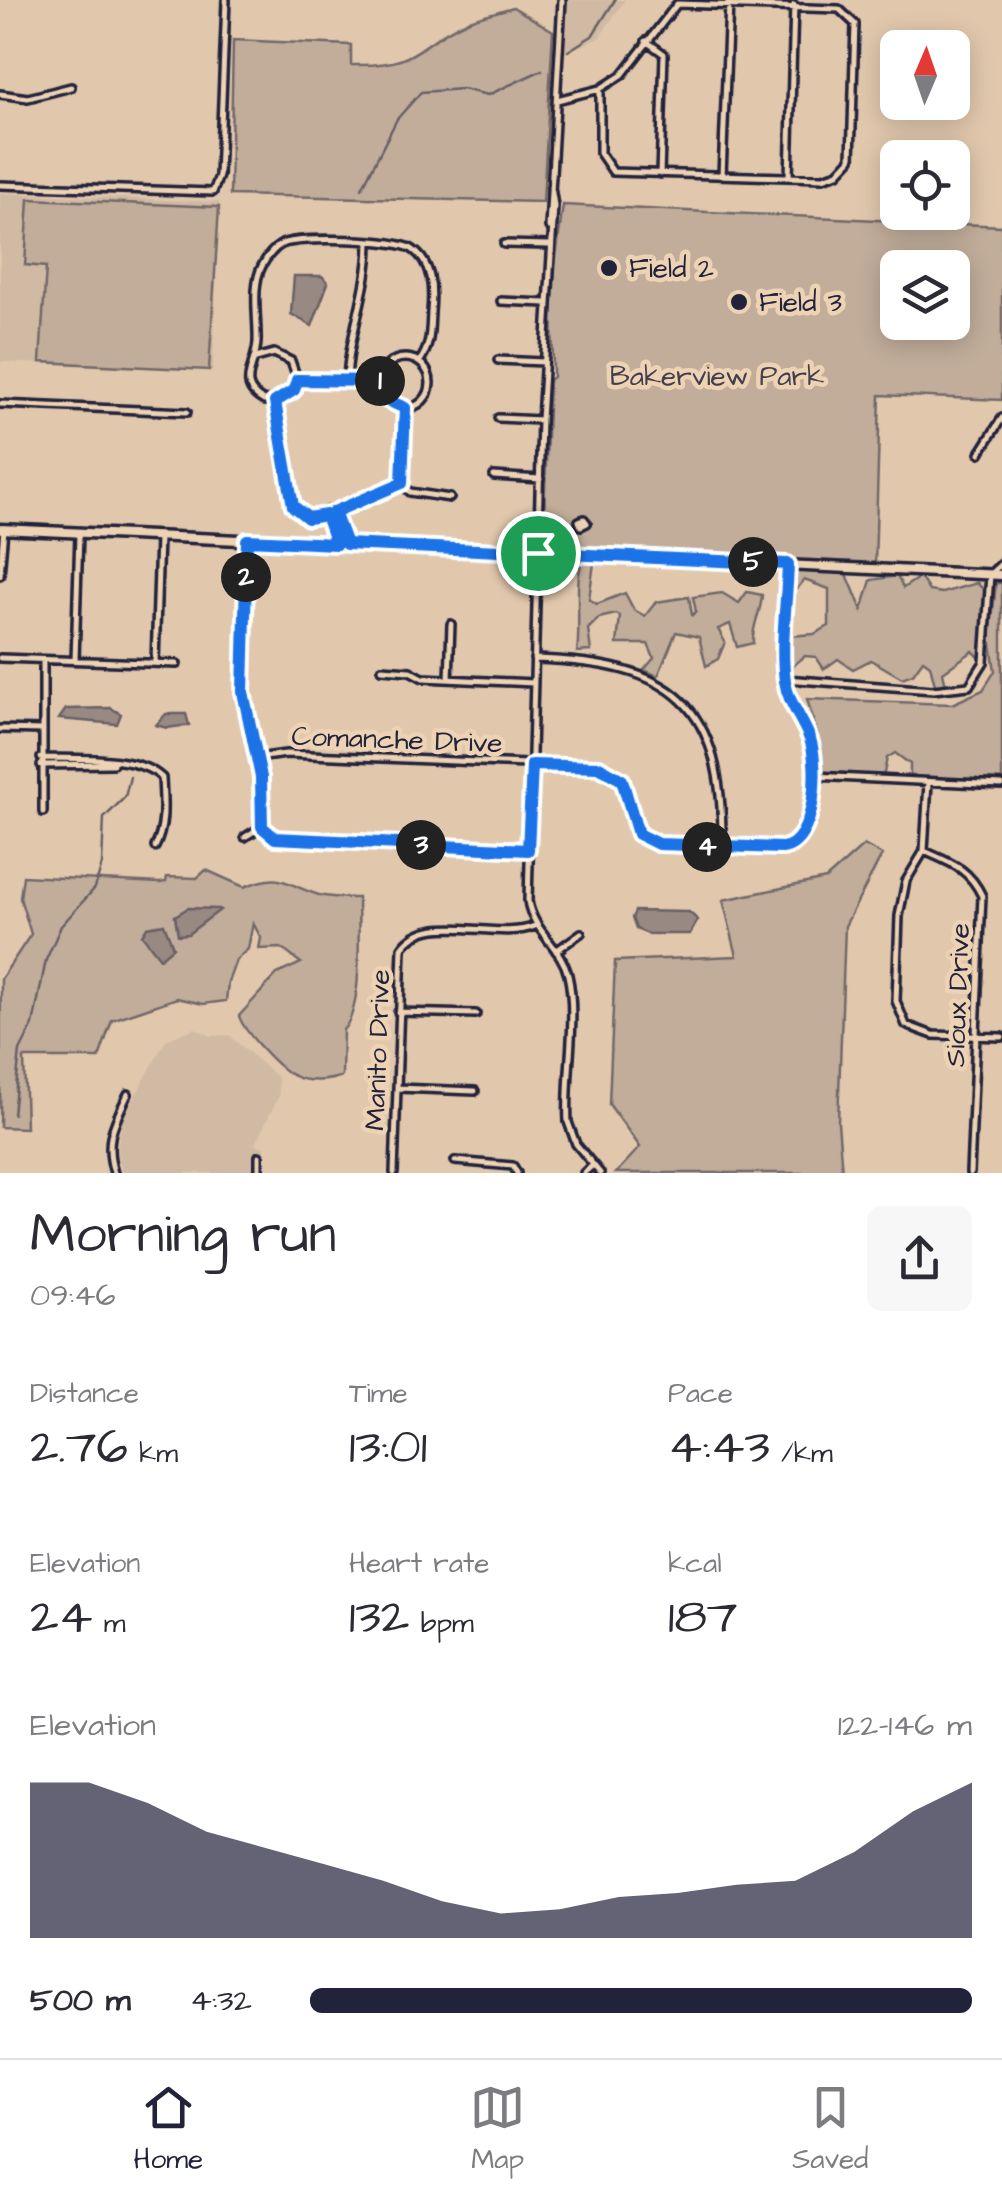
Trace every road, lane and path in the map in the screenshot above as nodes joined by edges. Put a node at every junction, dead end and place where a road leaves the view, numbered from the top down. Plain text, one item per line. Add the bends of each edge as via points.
1 (226, 0) edge
2 (562, 0) edge
3 (730, 3) junction
4 (794, 5) junction
5 (646, 41) junction
6 (71, 87) dead end
7 (600, 89) junction
8 (0, 94) edge
9 (557, 100) junction
10 (660, 174) junction
11 (722, 176) junction
12 (789, 178) junction
13 (0, 184) edge
14 (369, 242) junction
15 (504, 244) dead end
16 (549, 245) junction
17 (501, 301) dead end
18 (546, 303) junction
19 (256, 358) junction
20 (498, 360) dead end
21 (419, 362) junction
22 (544, 362) junction
23 (297, 380) junction
24 (347, 380) junction
25 (380, 381) junction
26 (275, 402) junction
27 (0, 404) edge
28 (405, 408) junction
29 (187, 412) dead end
30 (498, 418) dead end
31 (1002, 418) edge
32 (542, 420) junction
33 (980, 453) dead end
34 (494, 476) dead end
35 (540, 478) junction
36 (402, 483) junction
37 (450, 498) dead end
38 (334, 512) junction
39 (326, 515) junction
40 (2, 529) edge
41 (79, 533) junction
42 (159, 536) junction
43 (247, 540) junction
44 (341, 544) junction
45 (538, 553) junction
46 (1002, 562) edge
47 (788, 564) junction
48 (990, 574) junction
49 (0, 575) edge
50 (1002, 575) edge
51 (451, 624) dead end
52 (0, 658) edge
53 (44, 659) junction
54 (534, 659) junction
55 (75, 660) junction
56 (155, 664) junction
57 (177, 664) dead end
58 (382, 669) dead end
59 (449, 680) junction
60 (785, 680) junction
61 (534, 683) junction
62 (0, 729) edge
63 (42, 730) junction
64 (257, 758) junction
65 (41, 762) junction
66 (532, 765) junction
67 (812, 776) junction
68 (928, 782) junction
69 (1002, 785) edge
70 (43, 812) dead end
71 (262, 827) junction
72 (245, 837) dead end
73 (154, 846) dead end
74 (722, 847) junction
75 (528, 850) junction
76 (924, 851) junction
77 (534, 926) junction
78 (581, 932) dead end
79 (556, 951) junction
80 (398, 1012) junction
81 (476, 1014) dead end
82 (976, 1036) junction
83 (1002, 1037) edge
84 (396, 1088) junction
85 (475, 1091) dead end
86 (128, 1094) dead end
87 (259, 1156) dead end
88 (455, 1161) dead end
89 (593, 1165) junction
90 (515, 1170) edge
91 (114, 1173) edge
92 (259, 1173) edge
93 (394, 1173) edge
94 (584, 1173) edge
95 (600, 1173) edge
96 (970, 1173) edge

1 - 13 street via 218,187 207,194
2 - 9 street
3 - 4 street
3 - 5 street via 677,4
3 - 11 street
4 - 12 street
4 - 12 street via 839,9 856,24 851,159 838,173
5 - 7 street via 622,75
5 - 10 street via 664,54
6 - 8 street via 28,98
7 - 9 street
7 - 10 street via 603,163 613,172
9 - 16 street
10 - 11 street
11 - 12 street
14 - 19 street via 299,240 269,255 258,271
14 - 21 street via 411,248 424,262 433,288 429,348
14 - 24 street via 369,280 348,346
15 - 16 street
16 - 18 street
17 - 18 street
18 - 22 street
19 - 23 street via 284,355
19 - 26 street via 249,388
20 - 22 street
21 - 25 street via 394,361
21 - 28 street via 430,390 420,404
22 - 32 street
23 - 24 street
23 - 26 street
24 - 25 street
25 - 28 street via 387,400
26 - 39 street via 293,506 308,518
27 - 29 street
28 - 36 street
30 - 32 street
31 - 33 street
32 - 35 street
34 - 35 street
35 - 45 street
36 - 37 street via 410,492
36 - 38 street
38 - 39 street
38 - 44 street
39 - 44 street
40 - 41 street
40 - 49 street
41 - 42 street
41 - 55 street
42 - 43 street
42 - 56 street
43 - 44 street
43 - 64 street via 243,692
44 - 45 street
45 - 47 street
45 - 54 street
46 - 48 street
47 - 48 street
47 - 60 street, Comanche Drive
48 - 50 street
48 - 60 street via 984,662 969,686 933,690
51 - 59 street
52 - 53 street
53 - 55 street
53 - 63 street
54 - 61 street
54 - 74 street via 601,662 658,680 682,700 718,764
55 - 56 street
56 - 57 street
58 - 59 street
59 - 61 street
60 - 67 street, Comanche Drive via 811,741
61 - 66 street
62 - 63 street
63 - 65 street
64 - 66 street, Comanche Drive
64 - 71 street
65 - 70 street
65 - 73 street via 144,764 162,778 162,833
66 - 74 street, Comanche Drive via 599,767 622,780 638,834 658,844
66 - 75 street
67 - 68 street
67 - 74 street, Comanche Drive via 808,829 799,842
68 - 69 street
68 - 76 street
71 - 72 street
71 - 75 street via 275,838
75 - 77 street
76 - 82 street, Sioux Drive via 963,868 982,896
76 - 82 street via 906,881 899,916 896,1001 906,1025
77 - 79 street
77 - 80 street, Manito Drive via 515,932 419,932 402,948
78 - 79 street
79 - 89 street via 570,979 568,1122
80 - 81 street
80 - 84 street, Manito Drive
82 - 83 street
82 - 96 street, Sioux Drive
84 - 85 street
84 - 93 street, Manito Drive
86 - 91 street via 111,1124
87 - 92 street
88 - 90 street
89 - 94 street
89 - 95 street

